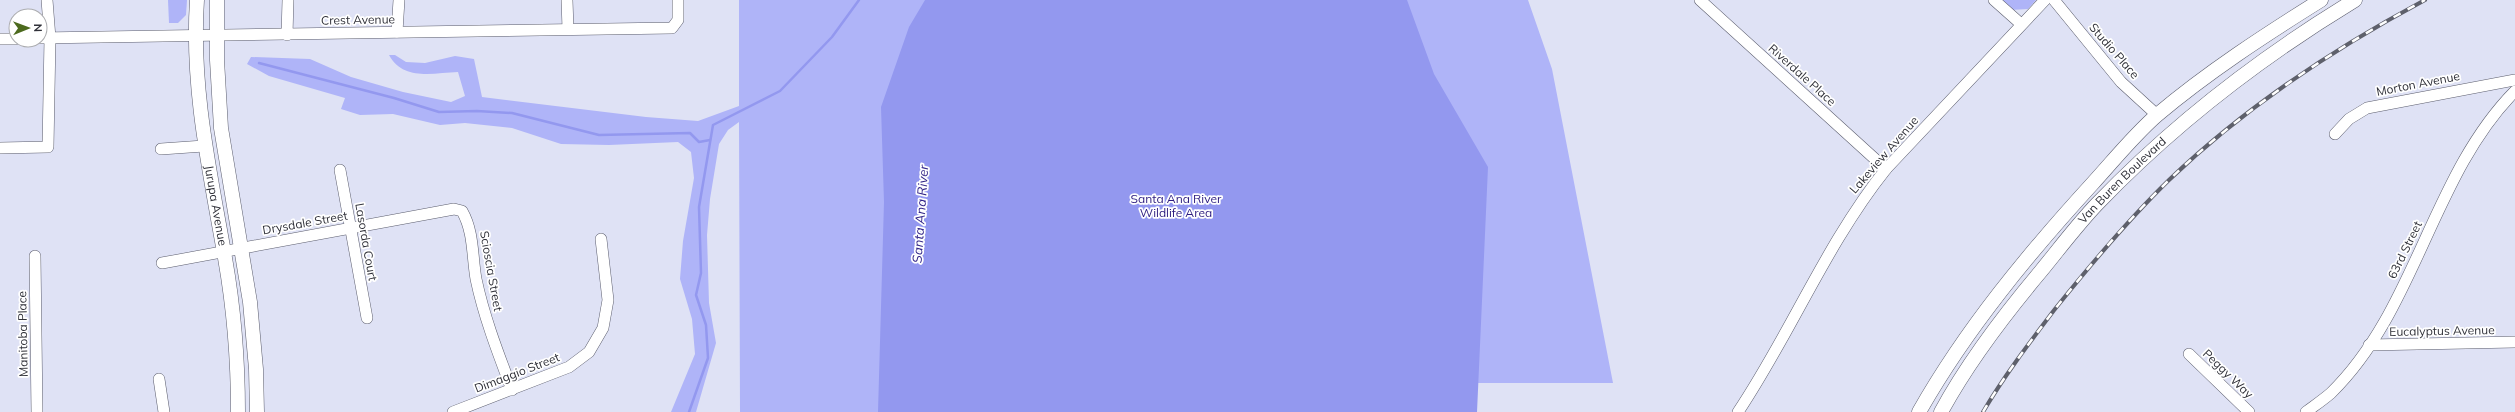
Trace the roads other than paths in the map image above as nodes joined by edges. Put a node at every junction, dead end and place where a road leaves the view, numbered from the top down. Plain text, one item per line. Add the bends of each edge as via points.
1 (197, 0) edge
2 (216, 0) edge
3 (288, 0) edge
4 (399, 0) edge
5 (567, 0) edge
6 (678, 0) edge
7 (1700, 0) edge
8 (1994, 0) edge
9 (2045, 0) edge
10 (2054, 0) edge
11 (2321, 0) edge
12 (2355, 0) edge
13 (2021, 24) junction
14 (568, 29) junction
15 (397, 32) junction
16 (287, 35) junction
17 (196, 36) junction
18 (216, 36) junction
19 (48, 38) edge
20 (45, 48) edge
21 (2515, 80) edge
22 (2515, 91) edge
23 (2157, 115) junction
24 (2335, 134) dead end
25 (2159, 143) junction
26 (204, 146) junction
27 (0, 148) edge
28 (161, 148) dead end
29 (1886, 169) junction
30 (340, 170) dead end
31 (454, 209) joint
32 (350, 228) junction
33 (601, 239) dead end
34 (240, 248) junction
35 (224, 251) junction
36 (35, 256) dead end
37 (162, 263) dead end
38 (367, 318) dead end
39 (2515, 342) edge
40 (2369, 345) junction
41 (2189, 354) dead end
42 (159, 379) dead end
43 (512, 390) junction
44 (37, 412) edge
45 (164, 412) edge
46 (238, 412) edge
47 (257, 412) edge
48 (453, 412) edge
49 (1738, 412) edge
50 (1919, 412) edge
51 (1941, 412) edge
52 (2249, 412) edge
53 (2306, 412) edge

1 - 17 main road, Jurupa Avenue
2 - 18 main road, Jurupa Avenue
3 - 16 street
4 - 15 street
5 - 14 street
6 - 14 street, Crest Avenue via 676,25 672,28
7 - 29 street, Riverdale Place
8 - 13 street
9 - 13 street, Lakeview Avenue
10 - 23 street, Studio Place via 2122,82
11 - 23 main road, Van Buren Boulevard via 2262,37
12 - 25 main road, Van Buren Boulevard via 2272,54
13 - 29 street, Lakeview Avenue
14 - 15 street, Crest Avenue
15 - 16 street, Crest Avenue
16 - 18 street, Crest Avenue
17 - 18 street, Crest Avenue
17 - 19 street, Crest Avenue
17 - 26 main road, Jurupa Avenue
18 - 34 main road, Jurupa Avenue via 221,128
20 - 27 street via 48,147
21 - 24 street, Morton Avenue via 2367,108 2349,119
22 - 40 street, 63rd Street via 2484,125 2465,158 2393,304
23 - 25 main road via 2160,126
23 - 50 main road, Van Buren Boulevard via 2055,224 2018,268
25 - 51 main road, Van Buren Boulevard via 2096,205 2013,304
26 - 28 street
26 - 35 main road, Jurupa Avenue
29 - 49 street, Lakeview Avenue via 1863,198 1830,250 1765,371
30 - 32 street, Lasorda Court
31 - 32 street, Drysdale Street
31 - 43 street, Scioscia Street via 462,211 469,223 476,278 488,326
32 - 34 street, Drysdale Street
32 - 38 street, Lasorda Court
33 - 43 street, Dimaggio Street via 608,300 603,328 589,352 568,367
34 - 35 street, Drysdale Street
34 - 47 main road, Jurupa Avenue via 253,326
35 - 37 street, Drysdale Street
35 - 46 main road, Jurupa Avenue via 234,327
36 - 44 street, Manitoba Place
39 - 40 street, Eucalyptus Avenue
40 - 53 street, 63rd Street via 2330,394
41 - 52 street, Peggy Way
42 - 45 street
43 - 48 street, Dimaggio Street

